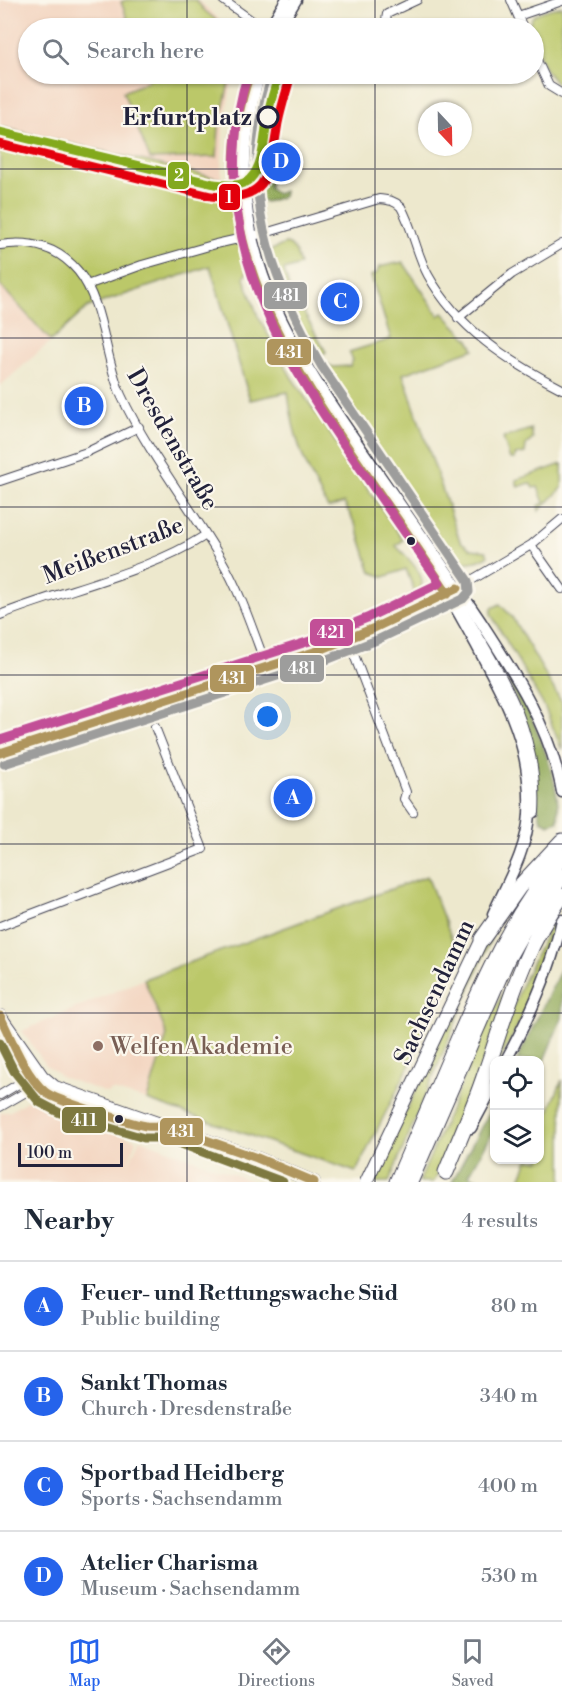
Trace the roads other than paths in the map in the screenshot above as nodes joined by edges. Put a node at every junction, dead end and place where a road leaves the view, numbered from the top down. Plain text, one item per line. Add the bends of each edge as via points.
1 (223, 0) edge
2 (286, 0) edge
3 (296, 0) edge
4 (417, 0) edge
5 (511, 0) edge
6 (562, 1) edge
7 (518, 16) joint
8 (248, 18) edge
9 (275, 18) edge
10 (285, 18) edge
11 (387, 18) edge
12 (544, 75) edge
13 (247, 84) edge
14 (257, 84) edge
15 (562, 94) edge
16 (247, 237) junction
17 (562, 244) edge
18 (0, 245) edge
19 (87, 285) junction
20 (458, 318) junction
21 (562, 389) edge
22 (139, 427) junction
23 (0, 481) edge
24 (562, 519) edge
25 (206, 534) junction
26 (531, 545) junction
27 (562, 589) edge
28 (453, 591) junction
29 (0, 615) edge
30 (348, 639) junction
31 (267, 668) junction
32 (155, 727) dead end
33 (0, 753) edge
34 (562, 792) edge
35 (413, 813) dead end
36 (560, 849) edge
37 (562, 876) edge
38 (562, 889) edge
39 (562, 896) edge
40 (562, 920) edge
41 (0, 926) edge
42 (482, 939) junction
43 (478, 1009) junction
44 (3, 1021) edge
45 (509, 1056) edge
46 (37, 1079) junction
47 (490, 1094) edge
48 (0, 1095) edge
49 (0, 1107) edge
50 (443, 1177) edge
51 (314, 1182) edge
52 (366, 1182) edge
53 (397, 1182) edge
54 (410, 1182) edge

1 - 8 street
2 - 9 street
3 - 10 street
4 - 11 street via 391,11
5 - 7 street
6 - 7 street
12 - 15 street via 549,86
13 - 16 street, Sachsendamm via 234,167 236,200
14 - 16 street, Sachsendamm via 245,152
16 - 19 street via 142,265
16 - 20 street via 379,199 396,201 428,274
16 - 28 street, Sachsendamm via 298,353
17 - 20 street via 512,274
18 - 19 street, Dresdenstraße via 25,243 48,249 68,261
19 - 22 street, Dresdenstraße via 114,379
20 - 21 street via 505,357
22 - 23 street via 87,452
22 - 25 street, Dresdenstraße
24 - 26 street
25 - 29 street, Meißenstraße via 151,562
25 - 31 street, Dresdenstraße via 240,596
26 - 27 street
26 - 28 street
28 - 30 street
28 - 34 street, Sachsendamm via 509,665 527,697 547,741
28 - 42 street, Sachsendamm via 517,726 527,766 529,815 518,860
30 - 31 street
30 - 35 street via 406,792 404,799
31 - 33 street
32 - 41 street via 203,849
36 - 42 highway via 519,887
36 - 43 highway via 516,903 500,930 476,984
37 - 43 highway via 525,927
38 - 43 highway
39 - 50 highway via 526,958 480,1088
40 - 45 street via 539,994
42 - 52 main road, Sachsendamm
43 - 53 highway
43 - 54 highway
44 - 46 main road
46 - 48 street
46 - 49 street
46 - 51 main road
47 - 50 street

